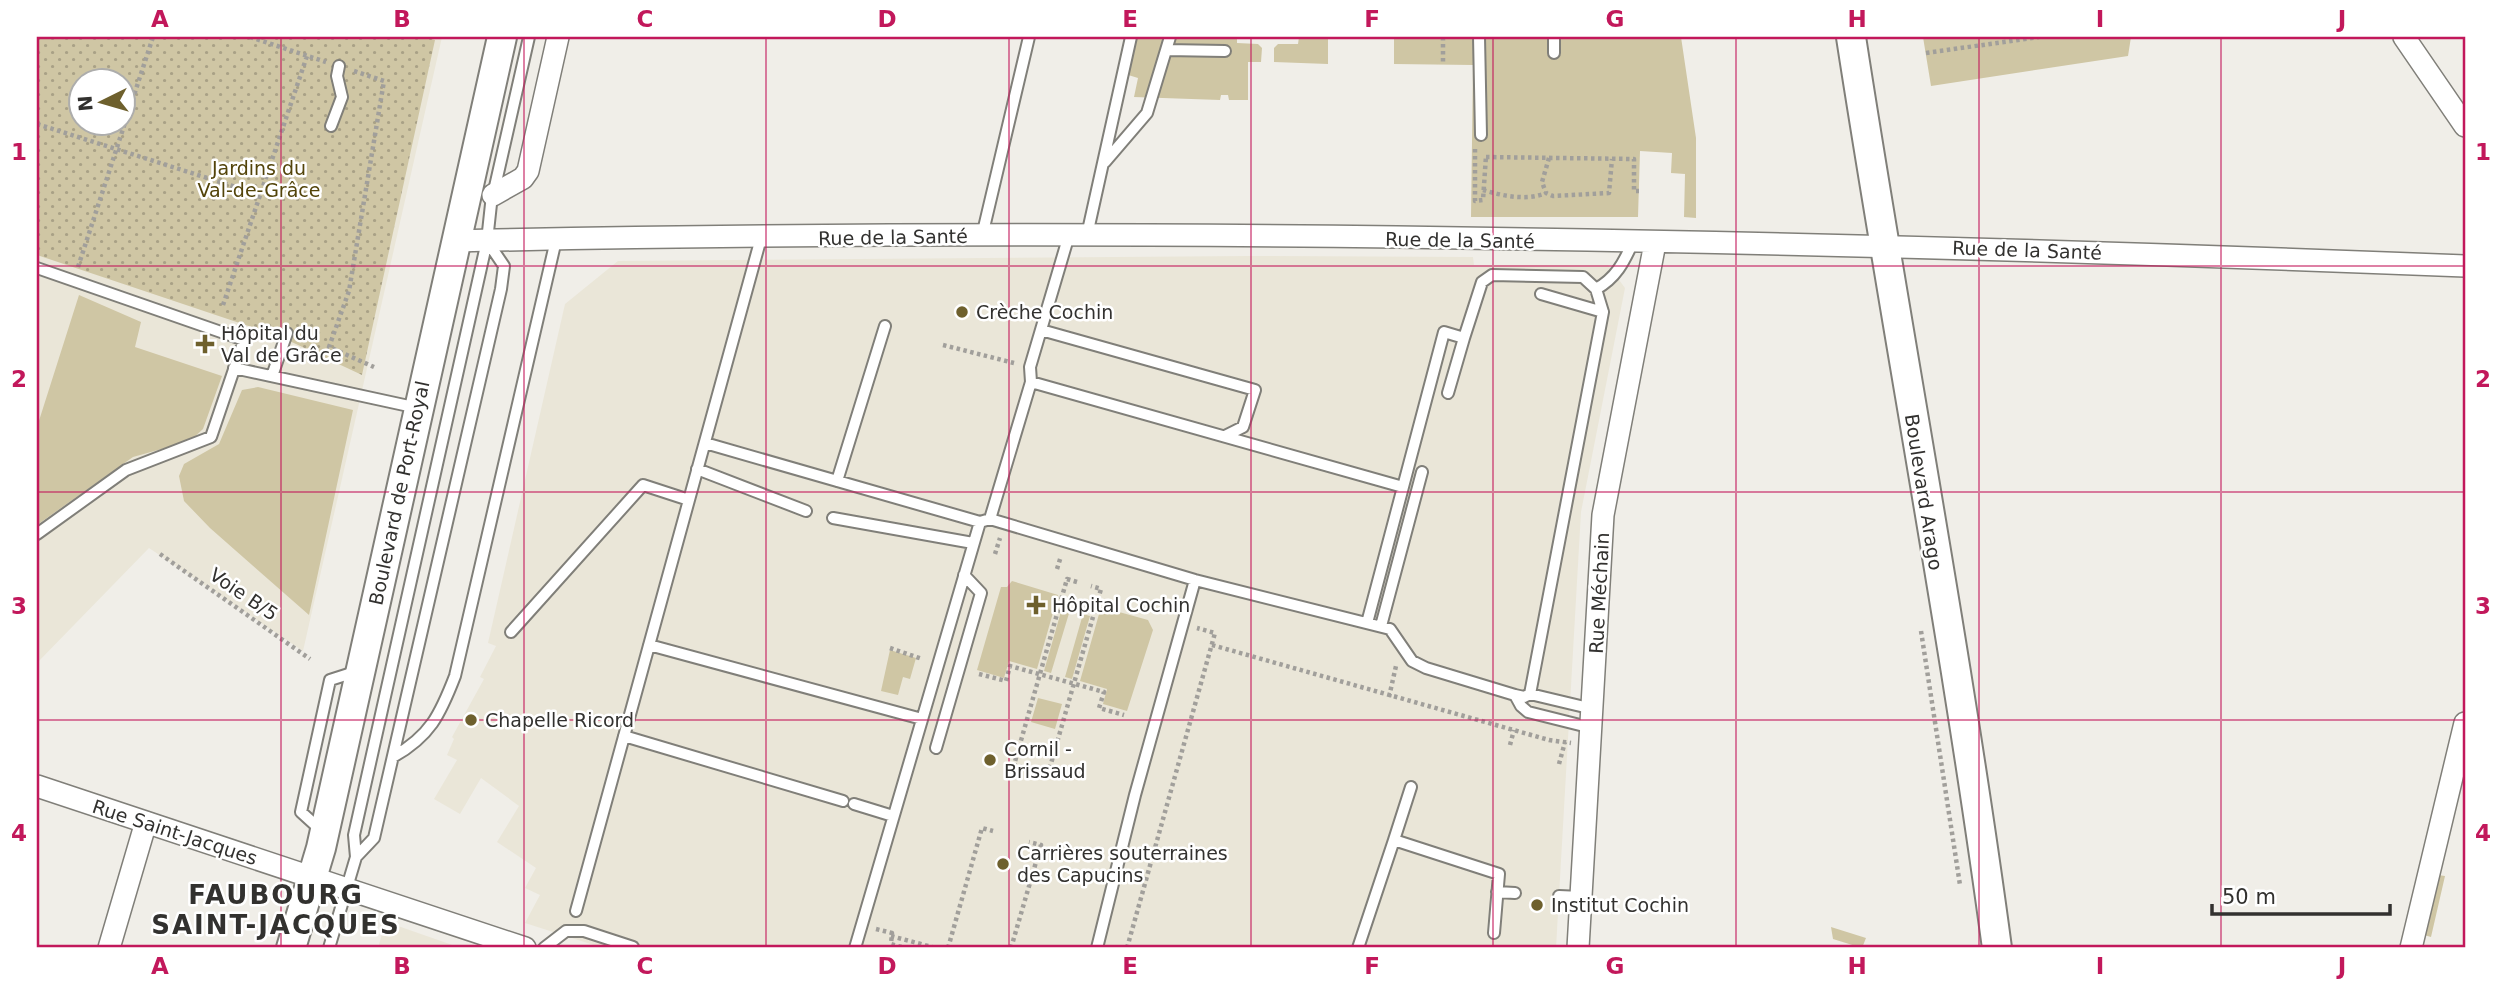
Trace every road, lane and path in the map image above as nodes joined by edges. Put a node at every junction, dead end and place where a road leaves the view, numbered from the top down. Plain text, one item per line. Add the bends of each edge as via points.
1 (153, 37) edge
2 (250, 37) edge
3 (502, 37) edge
4 (529, 37) edge
5 (558, 37) edge
6 (1029, 37) edge
7 (1130, 37) edge
8 (1170, 37) edge
9 (1443, 37) edge
10 (1479, 37) edge
11 (1554, 37) edge
12 (1851, 37) edge
13 (2039, 37) edge
14 (2404, 37) edge
15 (1166, 50) junction
16 (1225, 51) dead end
17 (1554, 53) dead end
18 (1926, 53) dead end
19 (307, 56) junction
20 (1443, 64) dead end
21 (339, 66) junction
22 (37, 124) edge
23 (331, 126) dead end
24 (2465, 126) edge
25 (1480, 135) joint
26 (1472, 148) dead end
27 (117, 149) junction
28 (1486, 157) junction
29 (1549, 158) junction
30 (1612, 158) junction
31 (1103, 164) junction
32 (1483, 190) junction
33 (1639, 191) dead end
34 (1546, 192) junction
35 (261, 195) junction
36 (493, 195) junction
37 (1078, 235) junction
38 (982, 236) junction
39 (761, 238) junction
40 (556, 240) junction
41 (487, 241) junction
42 (454, 242) junction
43 (1633, 242) junction
44 (1655, 243) junction
45 (1882, 245) junction
46 (2465, 266) edge
47 (37, 268) edge
48 (74, 281) junction
49 (1596, 289) junction
50 (1541, 294) dead end
51 (223, 305) dead end
52 (1603, 312) junction
53 (885, 326) dead end
54 (1041, 330) junction
55 (287, 333) dead end
56 (1464, 338) junction
57 (943, 345) dead end
58 (374, 367) dead end
59 (1030, 367) junction
60 (234, 368) junction
61 (272, 376) junction
62 (1031, 382) junction
63 (1448, 393) dead end
64 (418, 408) junction
65 (1225, 436) junction
66 (705, 443) junction
67 (697, 469) junction
68 (1422, 472) dead end
69 (837, 481) junction
70 (1403, 487) junction
71 (689, 500) junction
72 (806, 512) dead end
73 (833, 518) dead end
74 (985, 521) junction
75 (1004, 523) junction
76 (37, 534) edge
77 (974, 543) junction
78 (160, 554) dead end
79 (995, 554) dead end
80 (964, 575) junction
81 (1195, 580) junction
82 (1077, 582) dead end
83 (1091, 586) dead end
84 (1060, 602) junction
85 (1095, 611) junction
86 (1199, 618) dead end
87 (1367, 623) junction
88 (1381, 626) junction
89 (511, 632) dead end
90 (649, 645) junction
91 (1212, 645) junction
92 (890, 648) dead end
93 (310, 659) dead end
94 (1398, 659) dead end
95 (924, 668) dead end
96 (979, 674) dead end
97 (1040, 674) junction
98 (1074, 684) junction
99 (1530, 694) junction
100 (1515, 695) junction
101 (1389, 697) junction
102 (1124, 715) dead end
103 (1592, 718) junction
104 (922, 719) junction
105 (2465, 723) edge
106 (1514, 730) junction
107 (624, 737) junction
108 (1565, 742) junction
109 (1572, 743) dead end
110 (1510, 745) dead end
111 (936, 748) dead end
112 (393, 757) junction
113 (1559, 764) dead end
114 (37, 786) edge
115 (1411, 787) dead end
116 (893, 816) junction
117 (146, 822) junction
118 (993, 831) dead end
119 (1394, 840) junction
120 (1029, 842) dead end
121 (356, 858) junction
122 (314, 876) junction
123 (347, 887) junction
124 (1497, 892) junction
125 (1515, 893) dead end
126 (1559, 896) dead end
127 (1581, 897) junction
128 (576, 911) dead end
129 (1494, 933) dead end
130 (891, 936) dead end
131 (634, 947) edge
132 (932, 947) edge
133 (109, 948) edge
134 (292, 948) edge
135 (329, 948) edge
136 (525, 948) edge
137 (544, 948) edge
138 (858, 948) edge
139 (948, 948) edge
140 (1011, 948) edge
141 (1097, 948) edge
142 (1127, 948) edge
143 (1359, 948) edge
144 (1578, 948) edge
145 (1997, 948) edge
146 (2411, 948) edge

1 - 27 path
2 - 19 path
3 - 42 main road, Boulevard de Port-Royal
4 - 36 lane, Boulevard de Port-Royal
5 - 36 street via 528,171
6 - 38 lane
7 - 31 lane
8 - 15 lane
9 - 20 path
10 - 25 lane
11 - 17 lane
12 - 45 main road, Boulevard Arago
13 - 18 path
14 - 24 street
15 - 16 lane
15 - 31 lane via 1147,113
19 - 21 path
19 - 35 path
21 - 23 lane via 342,97
21 - 58 path via 384,81 349,291 329,348
22 - 27 path
25 - 28 path via 1485,135
26 - 32 path via 1475,201 1483,200
27 - 35 path
27 - 48 path
28 - 29 path
28 - 32 path
29 - 30 path
29 - 34 path via 1542,182
30 - 33 path via 1634,159 1634,191
30 - 34 path via 1609,193 1553,196
31 - 37 lane
32 - 34 path via 1504,196
35 - 51 path
36 - 41 lane, Boulevard de Port-Royal
37 - 38 street, Rue de la Santé
37 - 43 street, Rue de la Santé
37 - 54 lane
38 - 39 street, Rue de la Santé
39 - 40 street, Rue de la Santé
39 - 66 lane
40 - 41 street, Rue de la Santé
40 - 112 lane via 455,676 438,719 417,744
41 - 42 street, Rue de la Santé
41 - 112 lane, Boulevard de Port-Royal via 505,265
41 - 121 lane, Boulevard de Port-Royal via 354,835
42 - 64 main road, Boulevard de Port-Royal
43 - 44 street, Rue de la Santé
43 - 49 lane via 1622,266
44 - 45 street, Rue de la Santé
44 - 103 street, Rue Méchain via 1604,515
45 - 46 street, Rue de la Santé
45 - 145 main road, Boulevard Arago
47 - 48 lane
48 - 60 lane via 244,340
49 - 52 lane
49 - 56 lane via 1583,277 1572,275 1492,275 1482,282
50 - 52 lane
52 - 99 lane
53 - 69 lane
54 - 59 lane
54 - 65 lane via 1255,390 1244,427
55 - 61 lane
56 - 63 lane
56 - 70 lane via 1444,332
57 - 59 path
59 - 62 lane
60 - 61 lane
60 - 76 lane via 211,438 126,470
61 - 64 lane
62 - 65 lane
62 - 74 lane
64 - 122 main road, Boulevard de Port-Royal
65 - 70 lane
66 - 67 lane
66 - 69 lane
67 - 71 lane
67 - 72 lane
68 - 88 lane
69 - 74 lane
70 - 87 lane
71 - 89 lane via 643,485
71 - 90 lane
73 - 77 lane
74 - 75 lane
74 - 77 lane
75 - 79 path
75 - 81 lane
77 - 80 lane
78 - 93 path, Voie B/5
80 - 104 lane
80 - 111 lane via 981,593
81 - 87 lane
81 - 141 lane
82 - 84 path via 1067,579
83 - 85 path via 1101,589
84 - 85 path
84 - 97 path
85 - 98 path
86 - 91 path via 1196,628 1215,634
87 - 88 lane
88 - 100 lane via 1395,633 1412,662
90 - 104 lane
90 - 107 lane
91 - 101 path
91 - 142 path
92 - 95 path via 919,656
94 - 101 path
96 - 97 path via 1006,681 1010,666
97 - 98 path
97 - 98 path via 1014,765 1048,774
98 - 102 path via 1104,692 1099,708
99 - 100 lane
99 - 103 lane
100 - 103 lane via 1528,712
101 - 106 path
103 - 127 street, Rue Méchain
104 - 116 lane
105 - 146 street
106 - 108 path
106 - 110 path
107 - 116 lane
107 - 128 lane
108 - 109 path
108 - 113 path
112 - 121 lane, Boulevard de Port-Royal via 374,838
114 - 117 street, Rue Saint-Jacques
115 - 119 lane
116 - 138 lane
117 - 122 street, Rue Saint-Jacques
117 - 133 street
118 - 139 path via 982,828
119 - 124 lane via 1499,874
119 - 143 lane
120 - 140 path via 1041,845
121 - 123 lane, Boulevard de Port-Royal
122 - 123 street, Rue Saint-Jacques
122 - 134 main road, Boulevard de Port-Royal
123 - 135 lane, Boulevard de Port-Royal
123 - 136 street, Rue Saint-Jacques
124 - 125 lane
124 - 129 lane
126 - 127 lane
127 - 144 street, Rue Méchain
130 - 132 path
131 - 137 lane via 566,931

